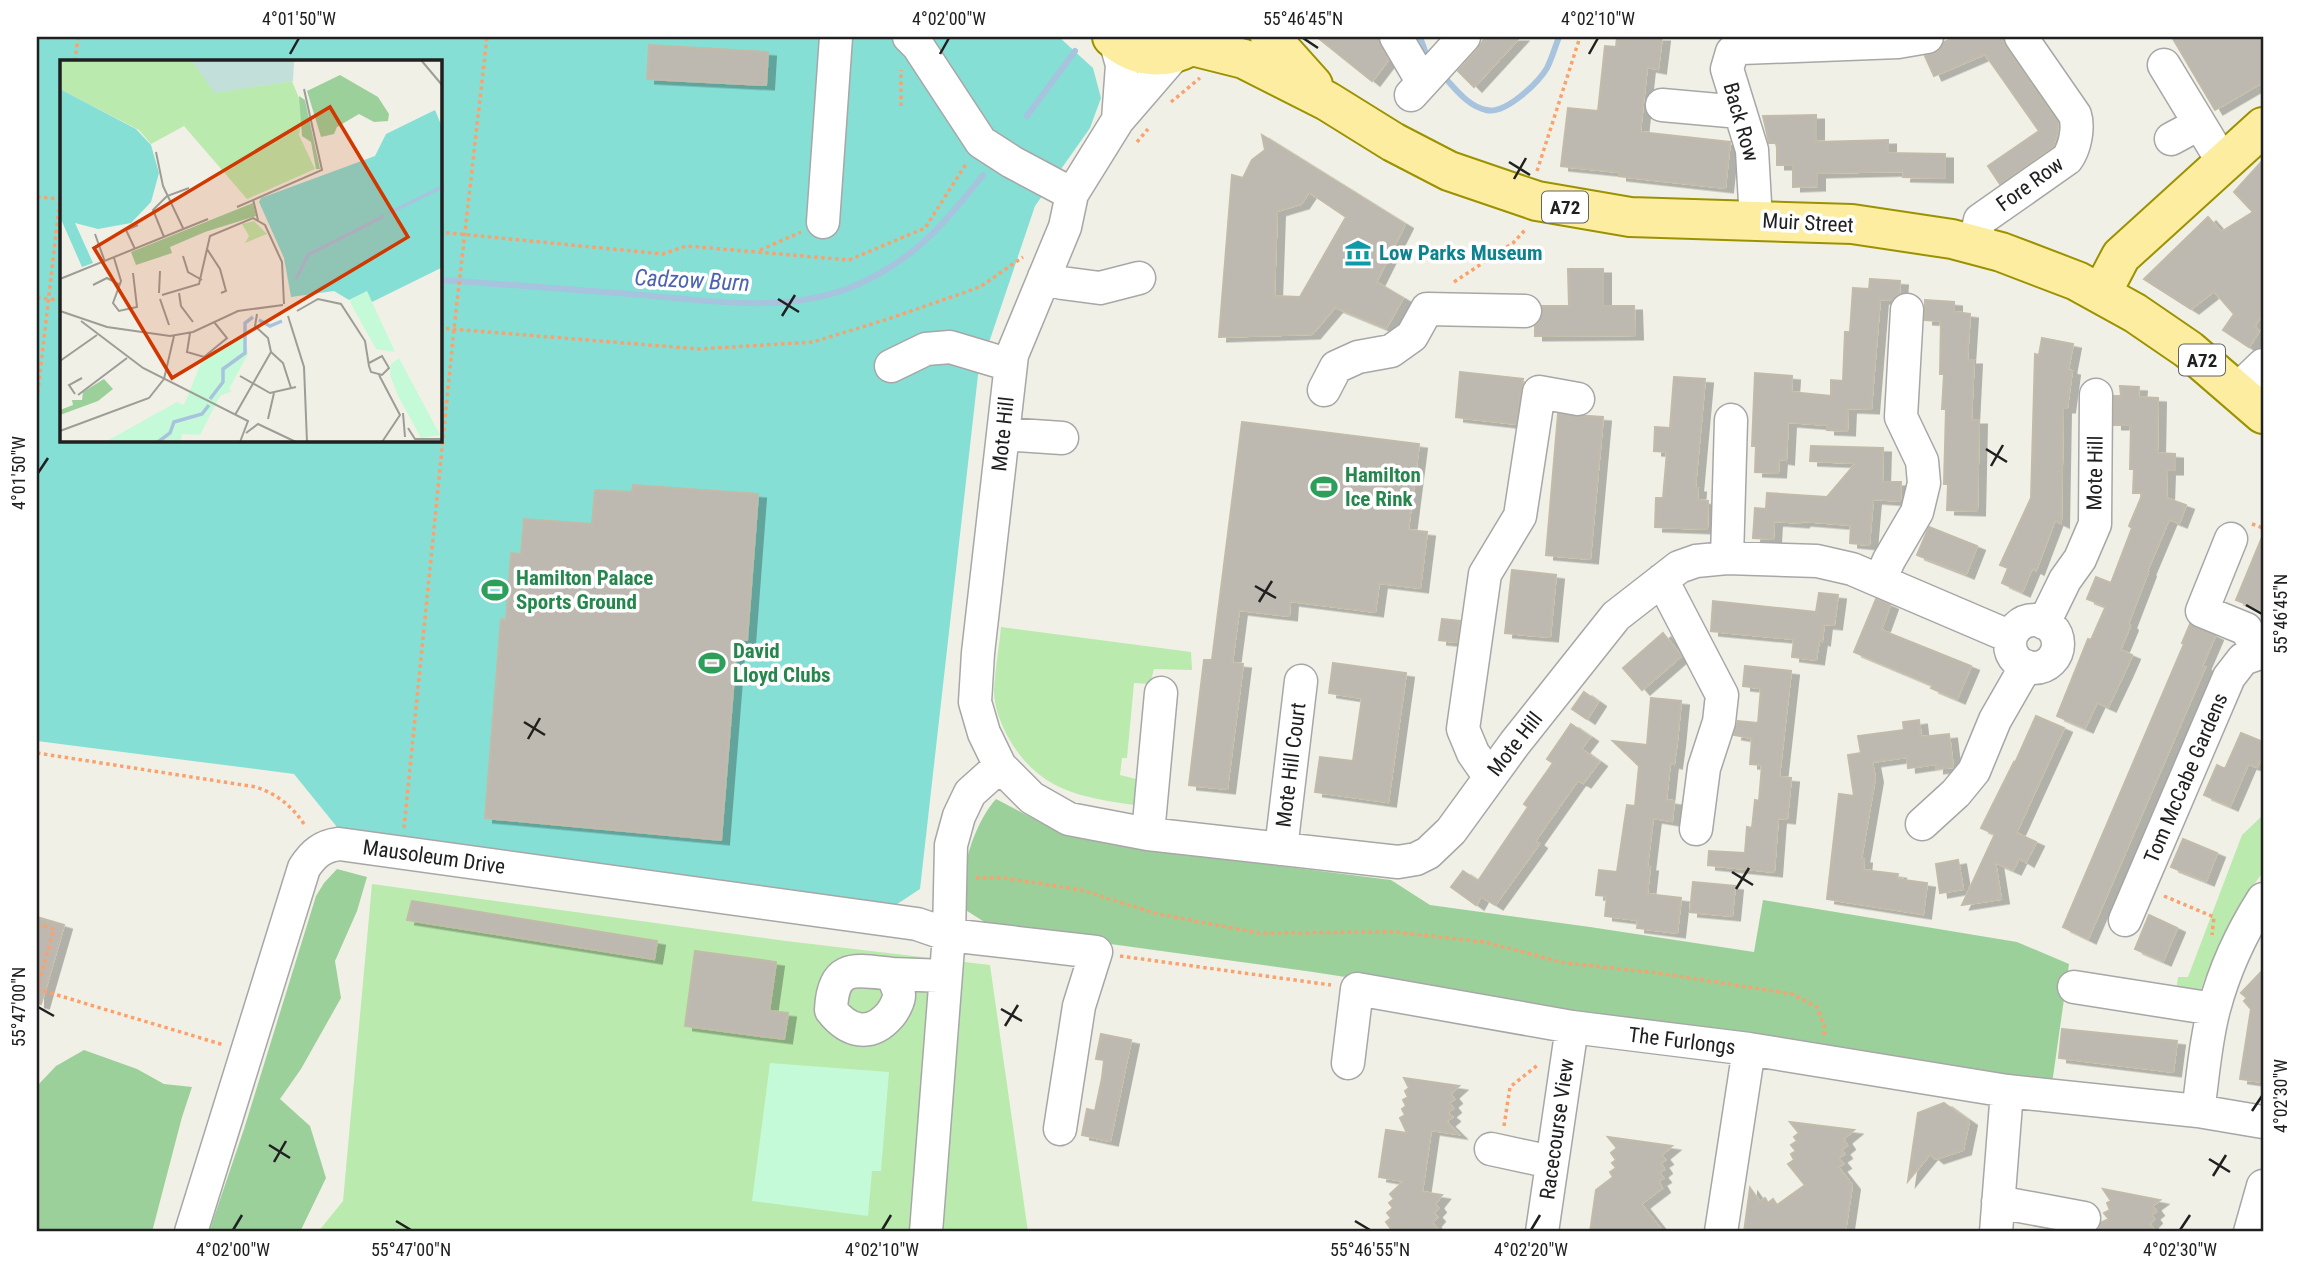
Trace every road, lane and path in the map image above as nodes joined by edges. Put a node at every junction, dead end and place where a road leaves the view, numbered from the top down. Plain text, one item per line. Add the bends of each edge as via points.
1 (78, 37) edge
2 (487, 37) edge
3 (836, 37) edge
4 (909, 37) edge
5 (1270, 37) edge
6 (1396, 37) edge
7 (1464, 37) edge
8 (1580, 37) edge
9 (1927, 37) edge
10 (2021, 37) edge
11 (1114, 38) edge
12 (1193, 53) edge
13 (75, 60) edge
14 (2164, 65) dead end
15 (1327, 101) junction
16 (1662, 104) dead end
17 (1167, 105) dead end
18 (1740, 112) junction
19 (1152, 124) dead end
20 (2199, 124) junction
21 (2263, 127) edge
22 (1127, 132) junction
23 (2171, 139) dead end
24 (994, 150) junction
25 (2224, 164) junction
26 (1532, 187) junction
27 (1072, 194) junction
28 (37, 197) edge
29 (60, 199) edge
30 (60, 208) edge
31 (1756, 221) junction
32 (823, 222) joint
33 (441, 232) edge
34 (465, 235) junction
35 (1974, 245) junction
36 (759, 251) junction
37 (1037, 264) junction
38 (1139, 278) dead end
39 (2101, 294) junction
40 (37, 298) edge
41 (50, 299) junction
42 (60, 300) edge
43 (1436, 310) junction
44 (1525, 310) dead end
45 (1907, 310) dead end
46 (441, 328) edge
47 (454, 330) junction
48 (1010, 365) junction
49 (891, 366) dead end
50 (1324, 390) dead end
51 (2255, 390) edge
52 (2096, 395) dead end
53 (1578, 399) dead end
54 (37, 401) edge
55 (1731, 420) dead end
56 (1003, 434) junction
57 (1062, 438) dead end
58 (2231, 539) dead end
59 (1727, 558) junction
60 (1662, 580) junction
61 (1880, 580) junction
62 (2044, 622) junction
63 (2011, 637) junction
64 (2261, 652) edge
65 (2026, 666) junction
66 (1301, 681) dead end
67 (1161, 693) dead end
68 (37, 753) edge
69 (1000, 766) junction
70 (1489, 776) junction
71 (1922, 824) dead end
72 (1696, 828) dead end
73 (1148, 834) junction
74 (1281, 849) junction
75 (318, 851) junction
76 (402, 854) junction
77 (950, 877) junction
78 (2140, 886) junction
79 (2263, 899) edge
80 (2125, 920) dead end
81 (37, 923) edge
82 (949, 935) junction
83 (2211, 943) dead end
84 (1096, 952) junction
85 (892, 974) dead end
86 (945, 976) junction
87 (2074, 987) dead end
88 (37, 989) edge
89 (1357, 989) junction
90 (2214, 1009) junction
91 (1569, 1041) junction
92 (1749, 1049) junction
93 (246, 1051) junction
94 (1819, 1061) junction
95 (1348, 1063) dead end
96 (2007, 1091) junction
97 (2198, 1111) junction
98 (2263, 1122) edge
99 (1060, 1129) dead end
100 (1496, 1151) joint
101 (1551, 1162) junction
102 (2263, 1186) edge
103 (1997, 1217) edge
104 (2084, 1218) dead end
105 (191, 1232) edge
106 (926, 1232) edge
107 (1542, 1232) edge
108 (1721, 1232) edge
109 (2250, 1232) edge

1 - 13 path
2 - 34 path
3 - 32 street
4 - 24 street
5 - 15 main road, Muir Street / A72
6 - 7 street via 1416,71 1418,88
8 - 26 path
9 - 18 street, Back Row via 1737,50 1729,57 1727,69
10 - 35 street, Fore Row via 2077,118 2072,152 1980,220
11 - 12 main road, A72 via 1143,54
11 - 22 street, Mote Hill via 1122,65
12 - 15 main road, Muir Street / A72 via 1244,59
12 - 17 path
12 - 22 street, Mote Hill
14 - 20 street
15 - 26 main road, Muir Street / A72 via 1449,171
16 - 18 street
18 - 31 street, Back Row via 1753,157
19 - 22 path
20 - 23 street
20 - 25 street
21 - 25 main road
22 - 27 street, Mote Hill
24 - 27 street
24 - 36 path via 925,228 849,260
25 - 39 main road via 2121,256
26 - 31 main road, Muir Street / A72 via 1630,217
26 - 43 path via 1529,225 1522,235 1446,287 1435,298
27 - 37 street, Mote Hill via 1065,227
28 - 29 path
30 - 41 path
31 - 35 main road, Muir Street / A72 via 1852,224
32 - 36 path
33 - 34 path
34 - 36 path via 663,254 686,246
34 - 47 path
35 - 39 main road, Muir Street / A72 via 2054,271
37 - 38 street via 1062,283 1100,288
37 - 47 path via 813,342 699,349
37 - 48 street, Mote Hill
39 - 51 main road, Muir Street / A72
40 - 41 path
41 - 42 path
41 - 54 path
43 - 44 street
43 - 50 street via 1427,309 1412,337 1391,351 1358,356 1336,367
45 - 61 street via 1901,417 1922,461 1924,483 1917,512
46 - 47 path
47 - 76 path
48 - 49 street via 950,347 926,349
48 - 56 street, Mote Hill
52 - 62 street, Mote Hill via 2095,524
53 - 70 street via 1539,393 1520,516 1485,573 1463,729
55 - 59 street
56 - 57 street
56 - 69 street, Mote Hill via 975,702
58 - 64 street via 2202,611 2246,629
59 - 60 street, Mote Hill via 1696,561
59 - 61 street, Mote Hill via 1817,561
60 - 70 street, Mote Hill via 1616,616
60 - 72 street via 1722,695 1719,722 1704,768
61 - 63 street, Mote Hill
62 - 63 street via 2025,622
62 - 65 street via 2057,639 2055,655 2044,666
63 - 65 street via 2012,654
64 - 78 street, Tom McCabe Gardens via 2243,659 2230,677
65 - 71 street via 1974,771
66 - 74 street, Mote Hill Court
67 - 73 street
68 - 75 path via 256,787 277,795 294,810
69 - 73 street, Mote Hill via 1032,798 1069,819
69 - 77 street via 970,793 958,816
70 - 74 street, Mote Hill via 1451,831 1416,859 1398,862
73 - 74 street, Mote Hill
75 - 76 street, Mausoleum Drive via 339,844
75 - 93 street via 304,868
76 - 82 street, Mausoleum Drive via 916,924
77 - 82 street
77 - 94 path via 1004,878 1081,890 1158,914 1259,933 1395,932 1484,942 1565,962 1792,994 1817,1007 1825,1029
78 - 80 street, Tom McCabe Gardens
78 - 83 path via 2214,918
79 - 90 street via 2235,952
81 - 88 path via 54,929
82 - 84 street
82 - 86 street
84 - 89 path
84 - 99 street via 1079,1006
85 - 86 street
86 - 106 street
87 - 90 street
88 - 93 path
89 - 91 street, The Furlongs
89 - 95 street
90 - 97 street
91 - 92 street, The Furlongs
91 - 100 path via 1510,1087
91 - 101 street, Racecourse View
92 - 94 street, The Furlongs
92 - 108 street
93 - 105 street
94 - 96 street, The Furlongs
96 - 97 street, The Furlongs
96 - 103 street
97 - 98 street, The Furlongs
100 - 101 street
101 - 107 street, Racecourse View
102 - 109 street
103 - 104 street

